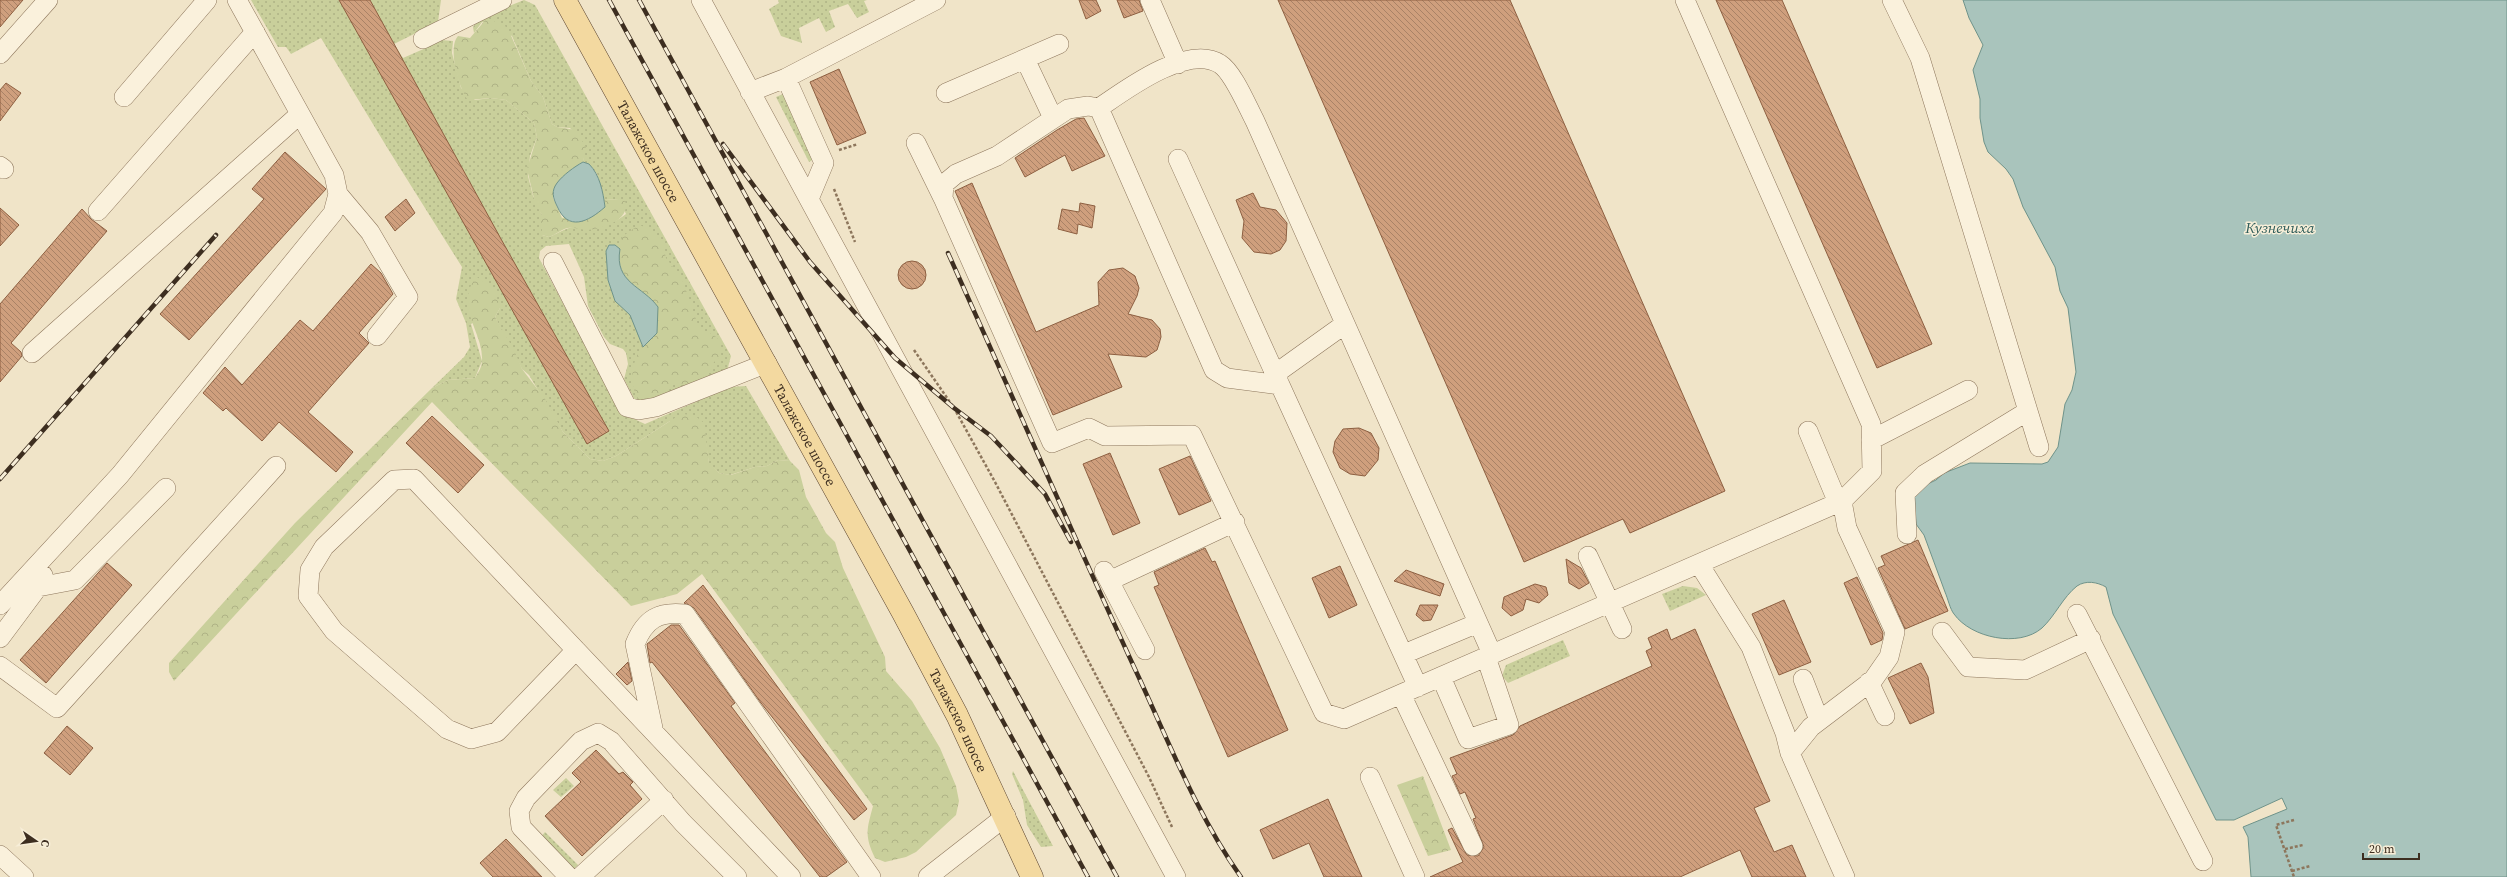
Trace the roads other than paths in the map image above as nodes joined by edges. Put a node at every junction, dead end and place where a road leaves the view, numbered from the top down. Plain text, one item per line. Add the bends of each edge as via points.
1 (48, 0) edge
2 (206, 0) edge
3 (237, 0) edge
4 (502, 0) edge
5 (566, 0) edge
6 (701, 0) edge
7 (936, 0) edge
8 (1150, 0) edge
9 (1686, 0) edge
10 (1892, 0) edge
11 (916, 4) edge
12 (255, 32) junction
13 (423, 39) dead end
14 (1059, 44) dead end
15 (0, 54) edge
16 (1025, 59) junction
17 (1178, 64) junction
18 (786, 78) junction
19 (750, 92) junction
20 (946, 93) dead end
21 (124, 98) dead end
22 (1099, 108) junction
23 (300, 114) junction
24 (1053, 118) junction
25 (916, 143) dead end
26 (1178, 159) dead end
27 (338, 194) junction
28 (943, 198) junction
29 (809, 199) junction
30 (98, 211) dead end
31 (553, 262) dead end
32 (1345, 324) junction
33 (377, 336) dead end
34 (32, 353) dead end
35 (767, 364) junction
36 (1278, 380) junction
37 (1968, 390) dead end
38 (2028, 411) junction
39 (1808, 431) dead end
40 (1871, 440) junction
41 (2039, 447) dead end
42 (276, 466) dead end
43 (166, 488) dead end
44 (1840, 502) junction
45 (1235, 522) junction
46 (1907, 534) dead end
47 (57, 544) junction
48 (1588, 556) dead end
49 (1699, 564) junction
50 (38, 587) junction
51 (1609, 603) junction
52 (0, 605) edge
53 (2077, 614) dead end
54 (1478, 623) junction
55 (1622, 629) dead end
56 (1942, 632) dead end
57 (0, 638) edge
58 (2090, 639) junction
59 (576, 650) junction
60 (1145, 650) dead end
61 (1404, 654) junction
62 (1489, 656) junction
63 (0, 666) edge
64 (1441, 677) junction
65 (1802, 679) dead end
66 (1869, 682) junction
67 (1418, 687) junction
68 (1401, 694) junction
69 (1885, 716) dead end
70 (1819, 720) junction
71 (653, 729) junction
72 (1790, 753) junction
73 (1370, 777) dead end
74 (664, 800) junction
75 (1006, 816) junction
76 (1474, 846) dead end
77 (0, 855) edge
78 (2203, 861) dead end
79 (20, 876) edge
80 (569, 877) edge
81 (580, 877) edge
82 (737, 877) edge
83 (791, 877) edge
84 (871, 877) edge
85 (928, 877) edge
86 (1032, 877) edge
87 (1176, 877) edge
88 (1415, 877) edge
89 (1845, 877) edge

1 - 15 street
2 - 21 street
3 - 12 street
4 - 13 street
5 - 35 main road, Талажское шоссе
6 - 19 street
7 - 11 street
8 - 17 street
9 - 40 street via 1871,424
10 - 38 street via 1920,58
11 - 18 street
12 - 23 street
12 - 30 street
14 - 16 street
16 - 20 street
16 - 24 street
17 - 22 street via 1154,72
17 - 32 street via 1198,58 1220,63 1228,72 1255,121
18 - 19 street
18 - 29 street via 829,158
19 - 29 street
22 - 24 street via 1088,106 1068,109
22 - 36 street via 1214,370 1227,378
23 - 27 street via 334,175
23 - 34 street
24 - 28 street via 997,156 956,174 944,184
25 - 28 street
26 - 36 street
27 - 33 street via 370,232 408,297
27 - 47 street via 328,219 120,475
28 - 45 street via 1052,443 1089,428 1106,436 1192,435
29 - 87 street
31 - 35 street via 627,407 639,410 656,407
32 - 36 street
32 - 54 street
35 - 75 main road, Талажское шоссе via 907,620
36 - 61 street
37 - 40 street
38 - 41 street
38 - 46 street via 1925,474 1905,493
39 - 44 street
40 - 44 street via 1872,471
42 - 63 street via 57,708
43 - 50 street via 76,580
44 - 49 street
44 - 66 street via 1847,528 1895,632 1889,657
45 - 60 street via 1106,576
45 - 68 street via 1324,714 1344,719
47 - 50 street
47 - 52 street
48 - 51 street
49 - 51 street
49 - 72 street via 1751,647 1785,733
50 - 57 street
51 - 55 street
51 - 62 street
53 - 58 street
54 - 61 street
54 - 62 street
56 - 58 street via 1968,667 2025,670
58 - 78 street
59 - 59 street via 414,479 394,480 324,547 310,570 308,596 334,631 447,729 471,739 497,732
59 - 71 street
61 - 67 street
62 - 64 street
62 - 64 street via 1509,725 1468,739
64 - 67 street
65 - 70 street
66 - 69 street
66 - 70 street
67 - 68 street
68 - 76 street
70 - 72 street
71 - 83 street
71 - 84 street via 635,644 653,617 668,612 685,614
72 - 89 street
73 - 88 street
74 - 80 street via 610,741 598,733 581,741 526,798 519,811 520,827
74 - 81 street
74 - 82 street
75 - 85 street
75 - 86 main road, Талажское шоссе
77 - 79 street

